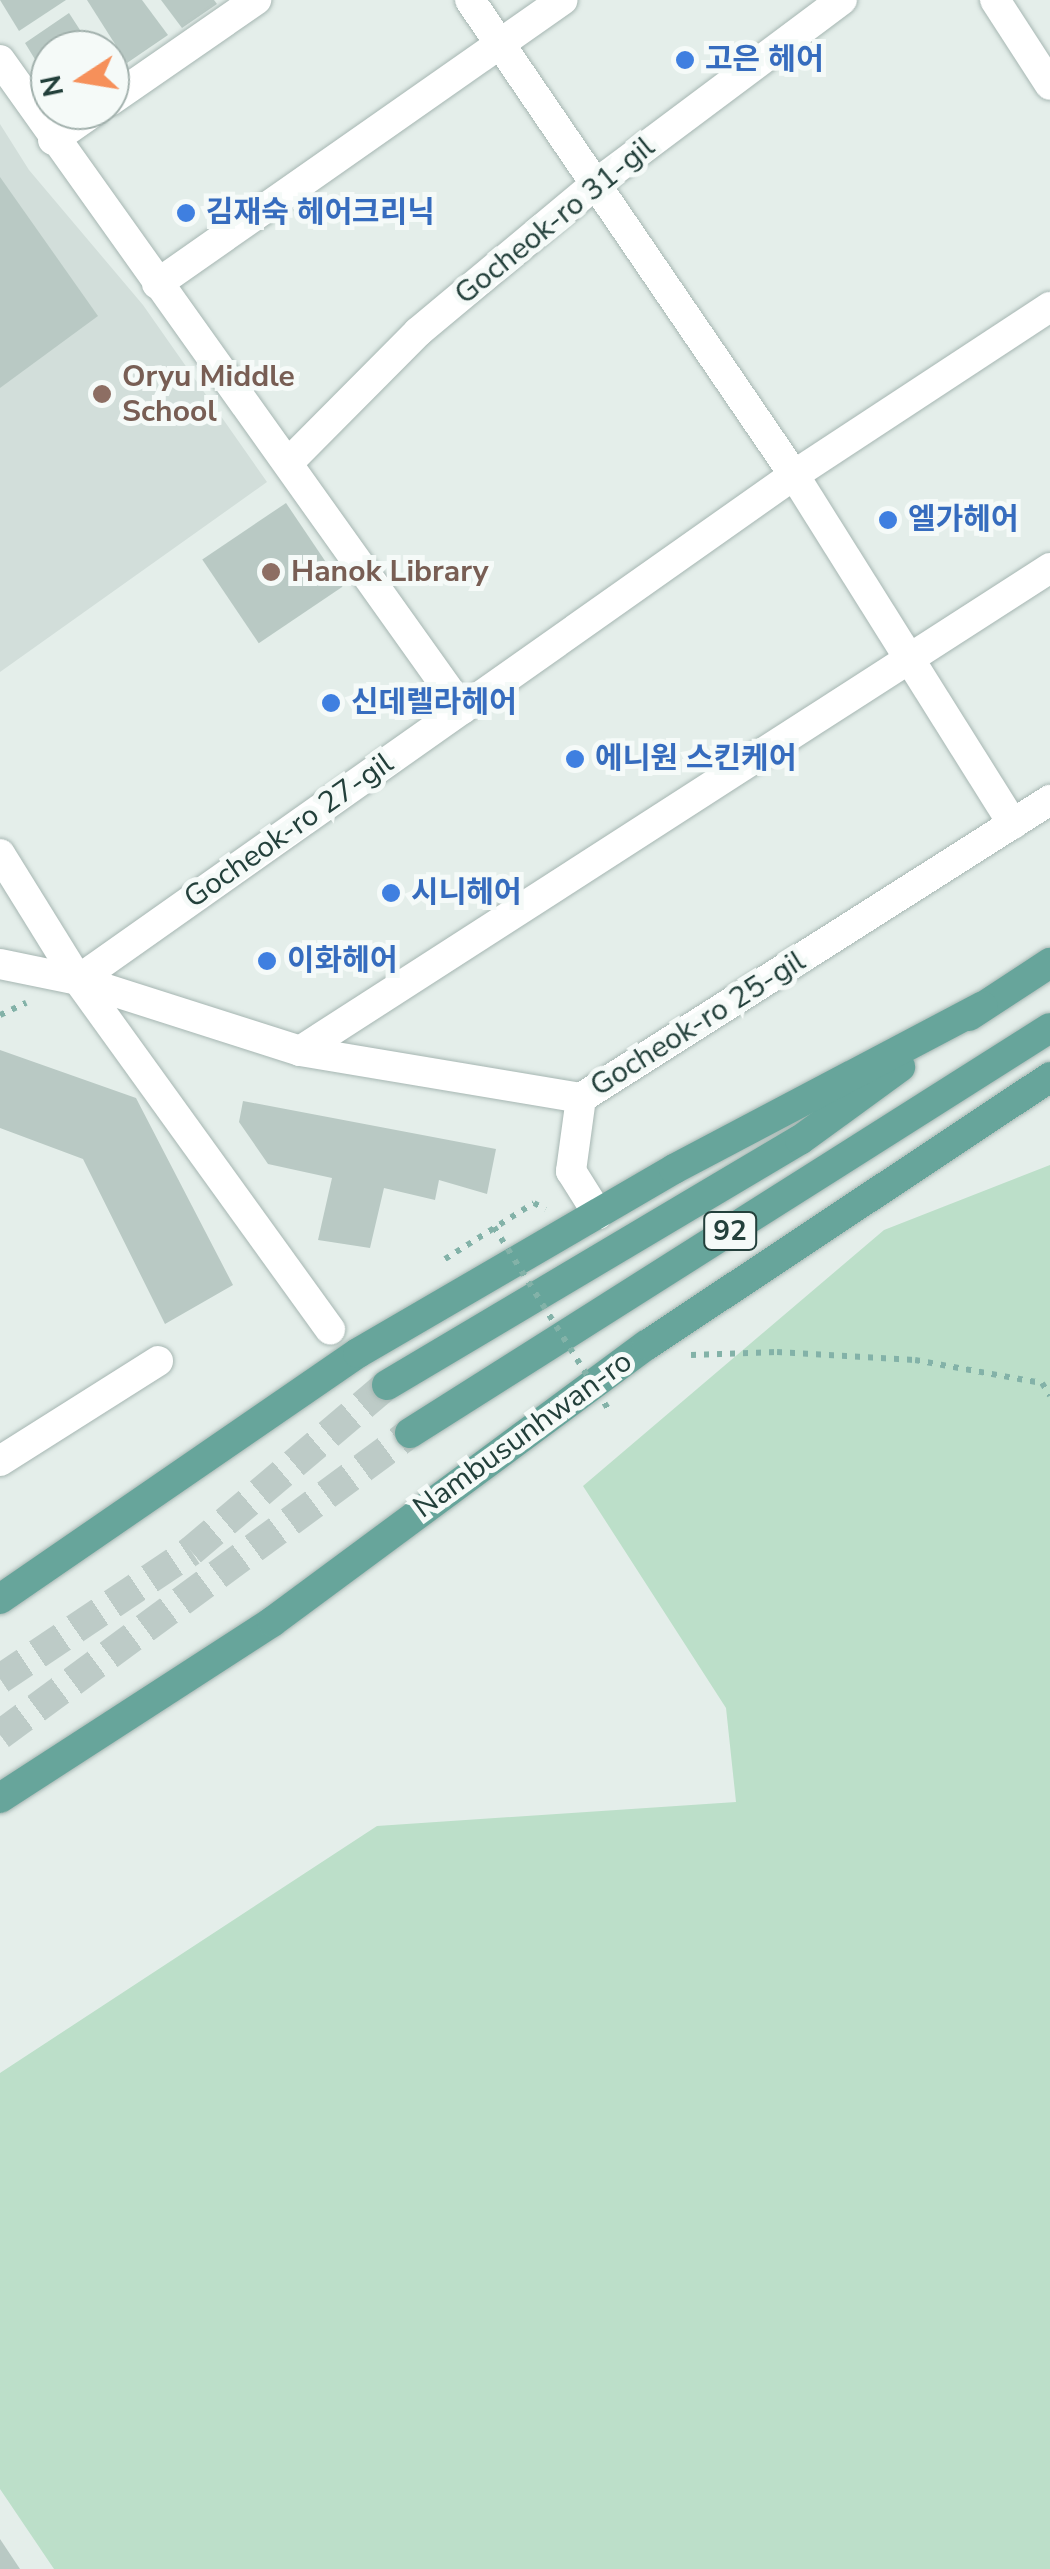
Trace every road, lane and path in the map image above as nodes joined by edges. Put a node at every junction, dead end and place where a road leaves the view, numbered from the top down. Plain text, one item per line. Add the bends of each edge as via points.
1 (256, 0) edge
2 (470, 0) edge
3 (562, 0) edge
4 (842, 0) edge
5 (996, 0) edge
6 (498, 41) junction
7 (0, 60) edge
8 (1050, 85) edge
9 (130, 87) edge
10 (67, 130) edge
11 (52, 140) junction
12 (597, 183) junction
13 (157, 284) junction
14 (1050, 307) edge
15 (288, 463) junction
16 (794, 475) junction
17 (1050, 568) edge
18 (911, 662) junction
19 (462, 709) junction
20 (1050, 800) edge
21 (1013, 824) junction
22 (0, 854) edge
23 (1050, 962) edge
24 (0, 964) edge
25 (78, 980) junction
26 (983, 1006) junction
27 (1050, 1028) edge
28 (300, 1051) junction
29 (1050, 1076) edge
30 (581, 1098) junction
31 (598, 1214) junction
32 (494, 1227) dead end
33 (330, 1330) dead end
34 (647, 1345) junction
35 (158, 1361) dead end
36 (387, 1386) tunnel mouth
37 (1050, 1396) edge
38 (608, 1410) dead end
39 (410, 1433) tunnel mouth
40 (0, 1462) edge
41 (0, 1598) edge
42 (0, 1798) edge

1 - 9 street
2 - 6 street
3 - 6 street
4 - 12 street, Gocheok-ro 31-gil
5 - 8 street
6 - 12 street
6 - 13 street
7 - 11 street
10 - 11 street
11 - 13 street
12 - 15 street, Gocheok-ro 31-gil via 418,332
12 - 16 street
13 - 15 street
14 - 16 street, Gocheok-ro 27-gil
15 - 19 street
16 - 18 street
16 - 19 street, Gocheok-ro 27-gil
17 - 18 street
18 - 21 street
18 - 28 street
19 - 25 street, Gocheok-ro 27-gil
20 - 21 street, Gocheok-ro 25-gil
21 - 30 street, Gocheok-ro 25-gil
22 - 25 street
23 - 26 main road, 92
24 - 25 street, Gocheok-ro 25-gil
25 - 28 street, Gocheok-ro 25-gil
25 - 33 street
26 - 31 main road
26 - 36 main road, 92 via 800,1140
27 - 39 main road, Nambusunhwan-ro / 92
28 - 30 street, Gocheok-ro 25-gil
29 - 34 main road, Nambusunhwan-ro
30 - 31 street via 571,1171
31 - 41 main road via 358,1352
32 - 38 path, bridge
34 - 37 path via 695,1356 777,1352 914,1360 1042,1383
34 - 42 main road, Nambusunhwan-ro via 272,1622
35 - 40 street

